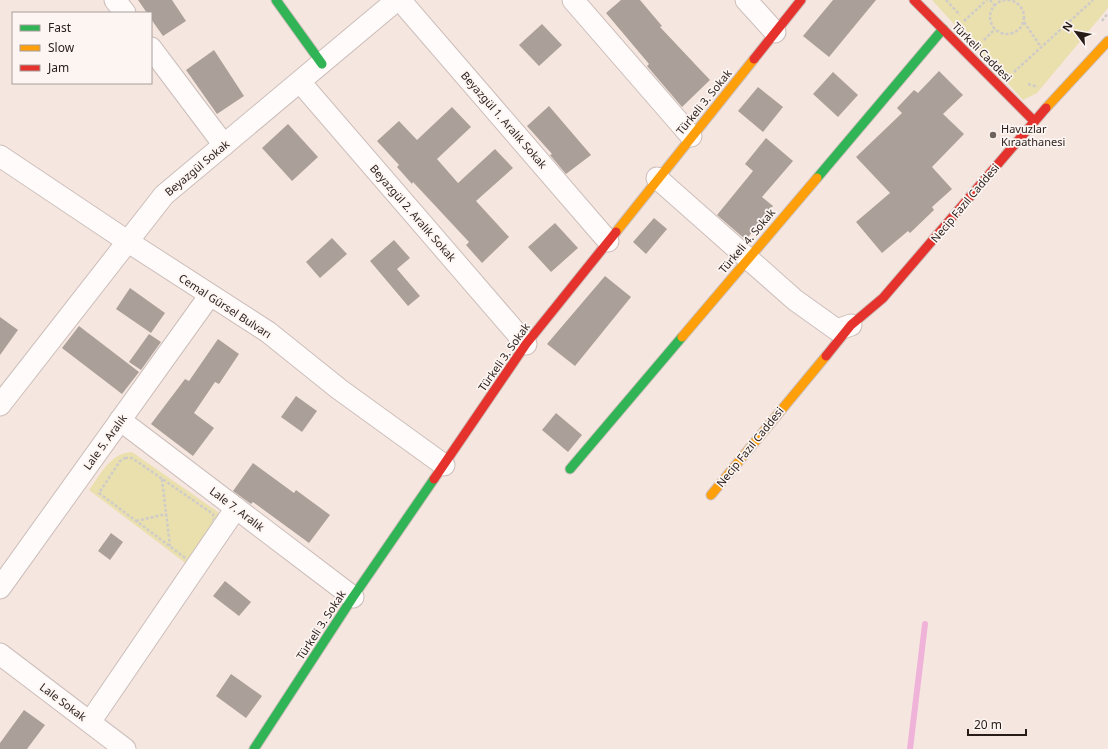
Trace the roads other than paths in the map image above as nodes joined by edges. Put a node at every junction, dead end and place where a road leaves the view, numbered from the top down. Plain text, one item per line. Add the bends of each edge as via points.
1 (115, 0) edge
2 (276, 0) edge
3 (398, 0) edge
4 (573, 0) edge
5 (746, 0) edge
6 (801, 0) edge
7 (914, 0) edge
8 (124, 12) edge
9 (775, 32) junction
10 (946, 32) junction
11 (1108, 42) edge
12 (152, 49) edge
13 (322, 64) junction
14 (300, 82) junction
15 (1034, 121) junction
16 (691, 136) junction
17 (224, 145) junction
18 (0, 156) edge
19 (657, 178) junction
20 (126, 241) junction
21 (608, 241) junction
22 (748, 258) junction
23 (210, 295) junction
24 (851, 325) junction
25 (526, 344) junction
26 (0, 405) edge
27 (120, 420) junction
28 (444, 465) junction
29 (570, 469) dead end
30 (711, 495) dead end
31 (236, 508) junction
32 (0, 588) edge
33 (353, 598) junction
34 (0, 654) edge
35 (90, 722) junction
36 (125, 749) edge
37 (254, 749) edge

1 - 8 street
2 - 13 street
3 - 13 street, Beyazgül Sokak
3 - 21 street, Beyazgül 1. Aralık Sokak
4 - 16 street
5 - 9 street
6 - 9 street, Türkeli 3. Sokak
7 - 10 street, Türkeli Caddesi
9 - 16 street, Türkeli 3. Sokak
10 - 15 street, Türkeli Caddesi
10 - 22 street, Türkeli 4. Sokak
11 - 15 street, Necip Fazıl Caddesi
12 - 17 street
13 - 14 street, Beyazgül Sokak
14 - 17 street, Beyazgül Sokak
14 - 25 street, Beyazgül 2. Aralık Sokak
15 - 24 street, Necip Fazıl Caddesi via 883,298
16 - 19 street, Türkeli 3. Sokak
17 - 20 street, Beyazgül Sokak via 164,195
18 - 20 street, Cemal Gürsel Bulvarı
19 - 21 street, Türkeli 3. Sokak
19 - 22 street
20 - 23 street, Cemal Gürsel Bulvarı
20 - 26 street, Beyazgül Sokak
21 - 25 street, Türkeli 3. Sokak
22 - 24 street via 795,300 837,330
22 - 29 street, Türkeli 4. Sokak
23 - 27 street, Lale 5. Aralık
23 - 28 street, Cemal Gürsel Bulvarı via 268,332 339,389
24 - 30 street, Necip Fazıl Caddesi
25 - 28 street, Türkeli 3. Sokak
27 - 31 street, Lale 7. Aralık
27 - 32 street, Lale 5. Aralık
28 - 33 street, Türkeli 3. Sokak
31 - 33 street, Lale 7. Aralık
31 - 35 street
33 - 37 street, Türkeli 3. Sokak
34 - 35 street, Lale Sokak
35 - 36 street, Lale Sokak

